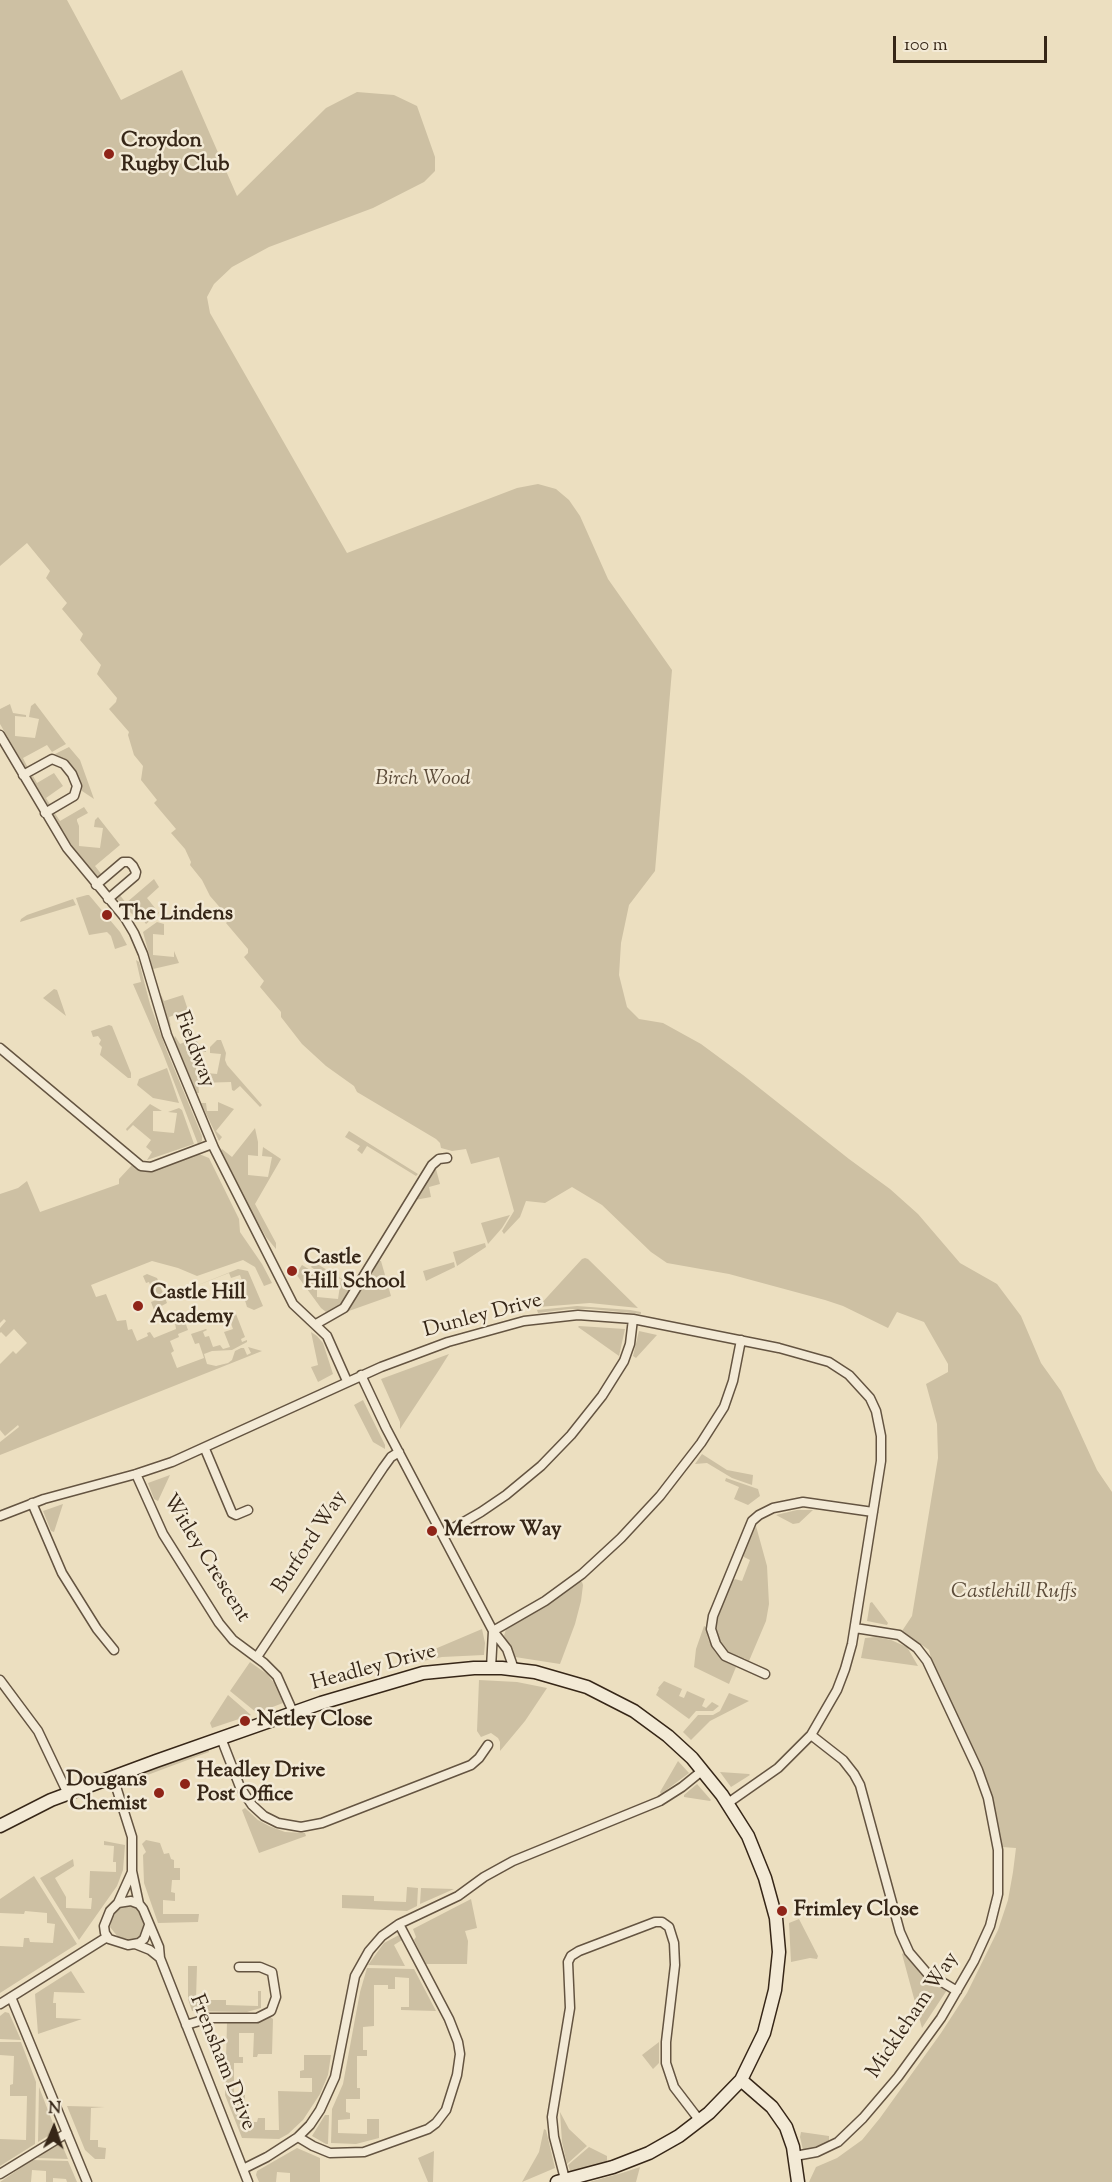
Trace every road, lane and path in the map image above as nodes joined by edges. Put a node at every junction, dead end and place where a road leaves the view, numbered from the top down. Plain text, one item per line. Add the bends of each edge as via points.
1 (0, 735) edge
2 (23, 775) junction
3 (45, 813) junction
4 (96, 885) junction
5 (108, 899) junction
6 (0, 1048) edge
7 (212, 1144) junction
8 (447, 1158) dead end
9 (633, 1319) junction
10 (316, 1324) junction
11 (741, 1340) junction
12 (361, 1375) junction
13 (347, 1381) junction
14 (205, 1449) junction
15 (399, 1452) junction
16 (136, 1474) junction
17 (32, 1503) junction
18 (248, 1510) dead end
19 (873, 1512) junction
20 (0, 1516) edge
21 (442, 1534) junction
22 (855, 1628) junction
23 (493, 1631) junction
24 (114, 1650) dead end
25 (257, 1658) junction
26 (491, 1668) junction
27 (514, 1669) junction
28 (765, 1674) dead end
29 (0, 1680) edge
30 (293, 1712) junction
31 (811, 1735) junction
32 (221, 1738) junction
33 (488, 1745) dead end
34 (703, 1770) junction
35 (113, 1777) junction
36 (68, 1794) junction
37 (728, 1803) junction
38 (0, 1826) edge
39 (132, 1872) junction
40 (117, 1902) junction
41 (139, 1904) junction
42 (399, 1924) junction
43 (149, 1925) junction
44 (107, 1937) junction
45 (135, 1944) junction
46 (160, 1958) junction
47 (239, 1967) dead end
48 (957, 1992) junction
49 (12, 1997) junction
50 (0, 2004) edge
51 (186, 2025) junction
52 (741, 2080) junction
53 (700, 2121) junction
54 (67, 2133) junction
55 (298, 2137) junction
56 (795, 2156) junction
57 (243, 2169) junction
58 (0, 2174) edge
59 (561, 2180) edge
60 (87, 2182) edge
61 (248, 2182) edge
62 (798, 2182) edge

1 - 2 street, Fieldway
2 - 3 street, Fieldway
2 - 3 street via 52,759 64,764 72,774 76,794
3 - 4 street, Fieldway
4 - 5 street, Fieldway
4 - 5 street via 123,862 133,866 135,876
5 - 7 street, Fieldway via 137,939 167,1035
6 - 7 street via 141,1166 151,1167
7 - 10 street, Fieldway via 293,1304
8 - 10 street via 432,1165 344,1308
9 - 11 street, Dunley Drive
9 - 12 street, Dunley Drive via 578,1315 524,1321 448,1342
9 - 21 street via 621,1366 570,1436 506,1495
10 - 13 street, Fieldway via 330,1339
11 - 19 street, Dunley Drive via 829,1362 866,1392 876,1411 882,1444
11 - 23 street via 724,1407 660,1497 584,1572 545,1601
12 - 13 street, Dunley Drive
12 - 15 street
13 - 14 street, Dunley Drive
14 - 16 street, Dunley Drive
14 - 18 street via 232,1513
15 - 21 street
15 - 25 street, Burford Way via 383,1468
16 - 17 street, Dunley Drive
16 - 25 street, Witley Crescent via 163,1534 219,1623
17 - 20 street, Dunley Drive
17 - 24 street via 60,1569
19 - 22 street, Dunley Drive
19 - 28 street via 802,1502 768,1510 755,1518 711,1624 721,1652
21 - 23 street
22 - 31 street, Dunley Drive via 843,1677
22 - 48 street, Mickleham Way via 899,1635 923,1654 978,1770 991,1808 999,1860 996,1902 984,1942
23 - 26 street
23 - 27 street via 507,1649
25 - 30 street, Witley Crescent via 277,1677
26 - 27 street, Headley Drive
26 - 30 street, Headley Drive via 423,1673
27 - 34 street, Headley Drive via 562,1678 612,1698 668,1736
29 - 36 street via 38,1731
30 - 32 street, Headley Drive
31 - 37 street, Dunley Drive via 778,1768
31 - 48 street via 843,1760 860,1785 899,1929 909,1952 927,1973
32 - 33 street via 240,1787 252,1805 278,1823 302,1827 322,1823 471,1765
32 - 35 street, Headley Drive
34 - 37 street, Headley Drive
34 - 42 street via 660,1802 513,1862 452,1899
35 - 36 street, Headley Drive
35 - 39 street, Frensham Drive via 132,1837
36 - 38 street, Headley Drive
37 - 52 street, Headley Drive via 762,1869 779,1943 769,2019
39 - 40 street, Frensham Drive
39 - 41 street, Frensham Drive
40 - 41 street
40 - 44 street, Frensham Drive via 104,1922
41 - 43 street, Frensham Drive
42 - 55 street via 377,1941 357,1971 332,2086 320,2110
42 - 55 street via 458,2042 457,2075 446,2110 428,2129 364,2152 329,2152
43 - 45 street via 144,1939
43 - 46 street, Frensham Drive
44 - 45 street via 122,1944
44 - 49 street
45 - 46 street
46 - 51 street, Frensham Drive
47 - 51 street via 260,1967 272,1972 276,1997 271,2011 252,2019 210,2018
48 - 56 street, Mickleham Way via 911,2059 856,2127 832,2146
49 - 50 street
49 - 54 street
51 - 57 street, Frensham Drive
52 - 53 street, Headley Drive
52 - 56 street via 783,2121
53 - 59 street, Headley Drive via 638,2158
53 - 59 street via 674,2087 666,2063 675,1961 669,1927 655,1922 579,1950 568,1962 570,2008 552,2117
54 - 58 street
54 - 60 street
55 - 57 street
56 - 62 street
57 - 61 street, Frensham Drive

